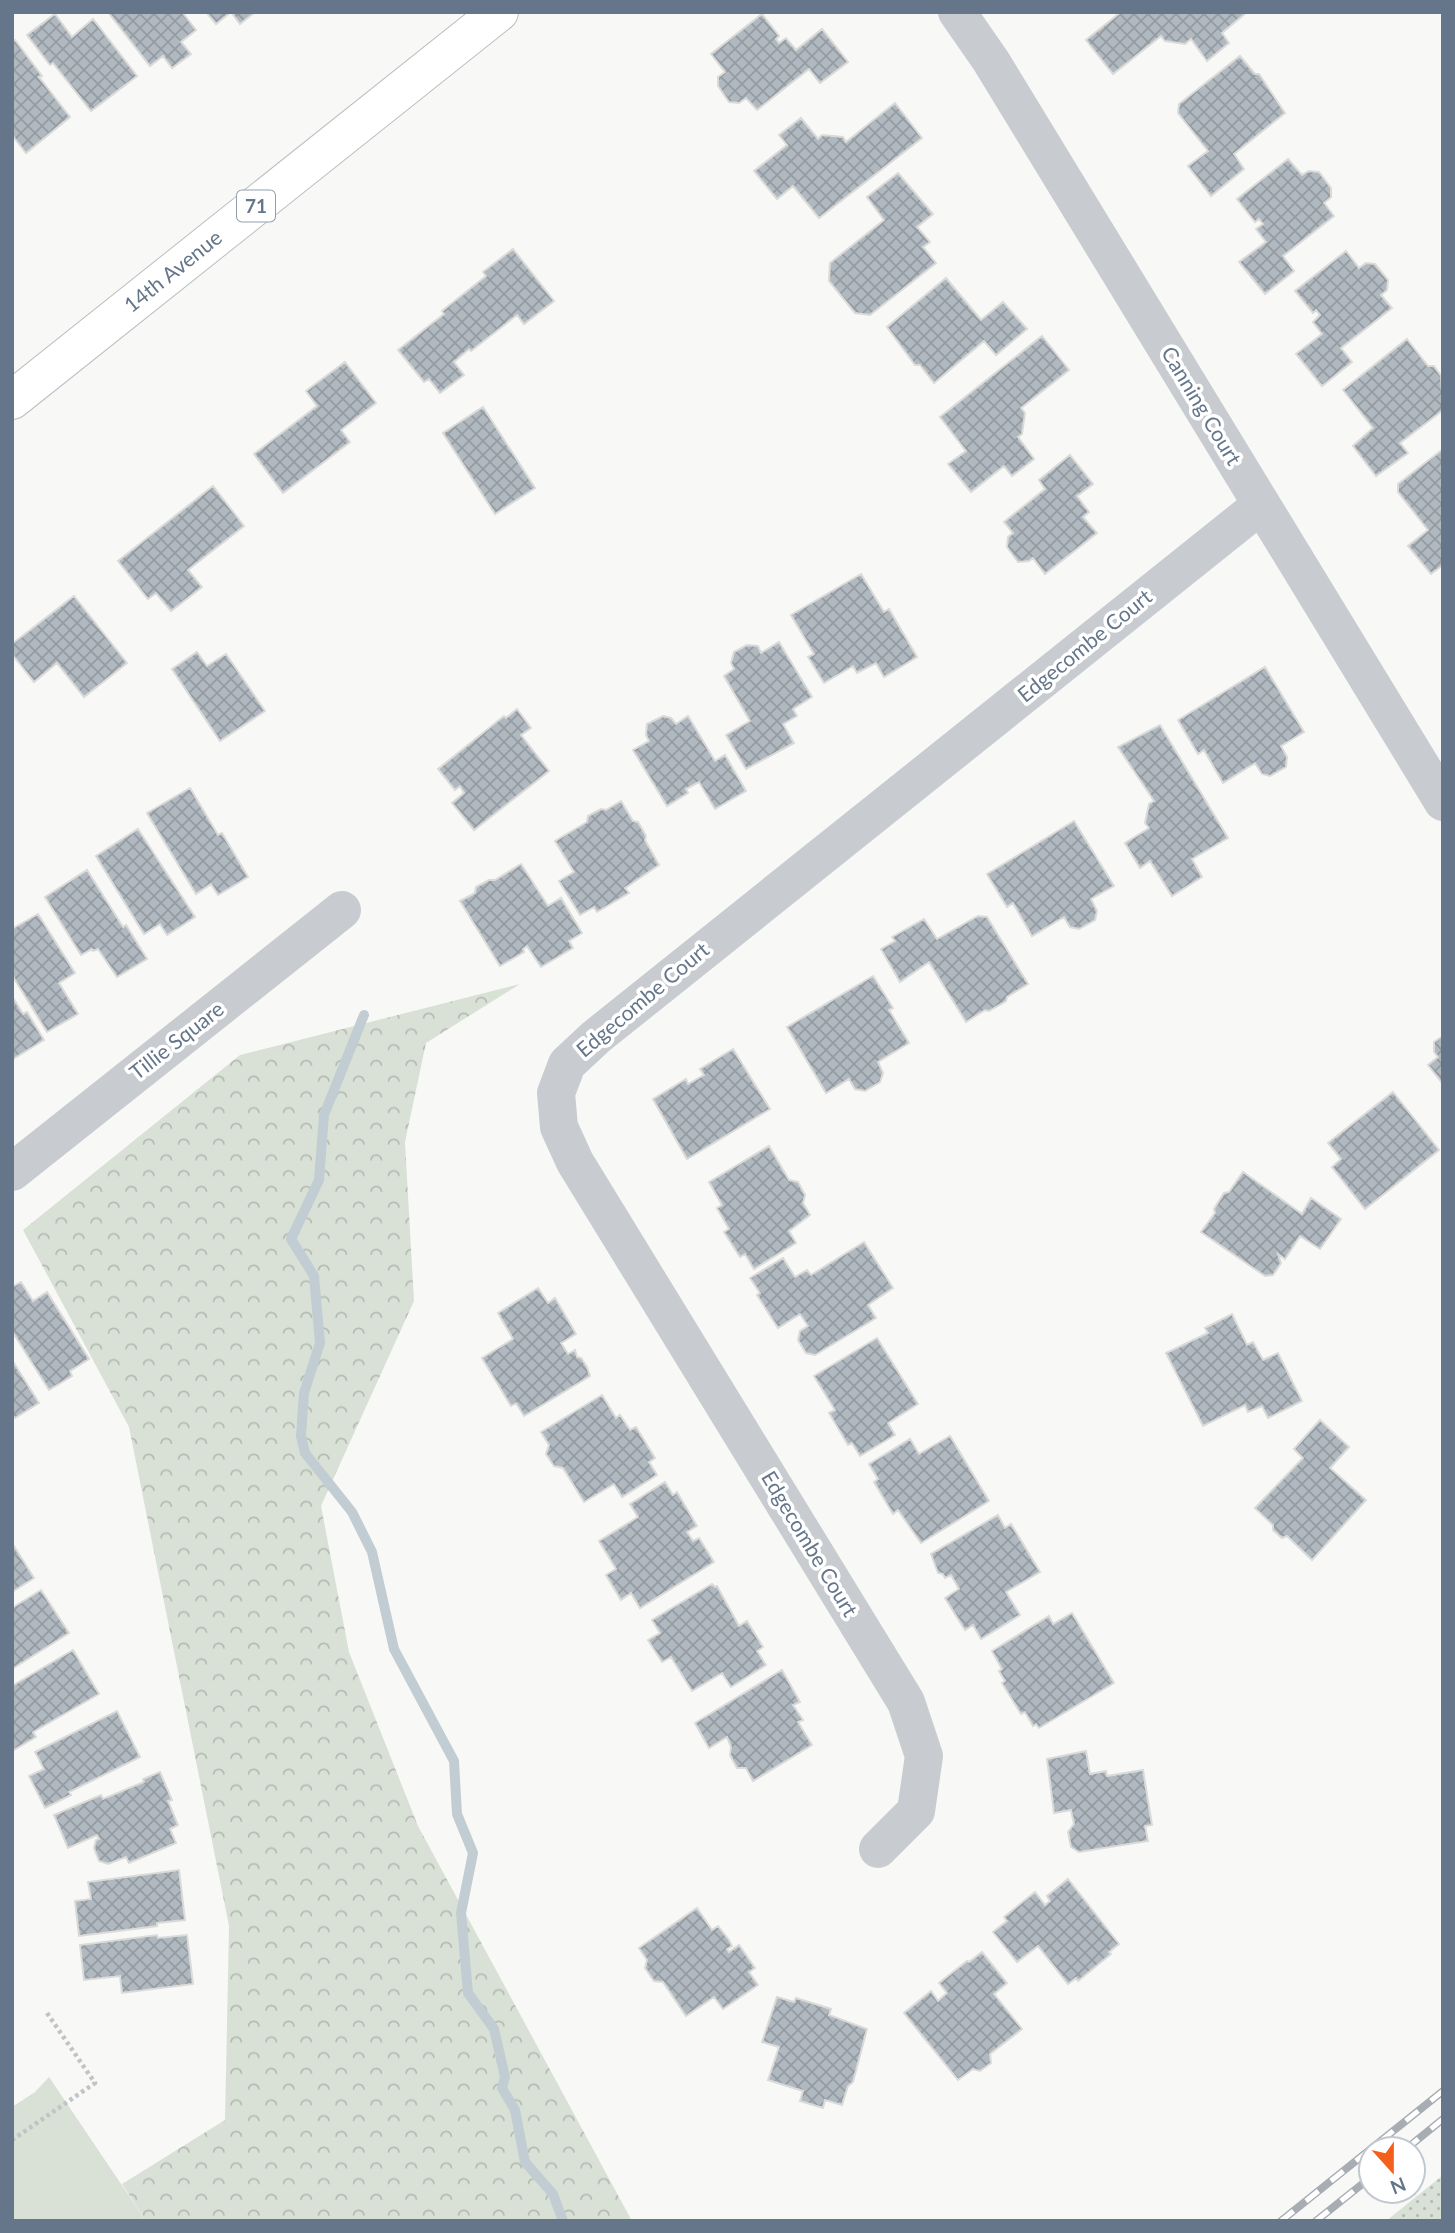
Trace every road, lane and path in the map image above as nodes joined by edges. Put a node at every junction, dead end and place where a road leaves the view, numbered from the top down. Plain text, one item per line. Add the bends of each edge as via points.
1 (499, 12) edge
2 (957, 12) edge
3 (12, 400) edge
4 (1261, 505) junction
5 (1443, 802) edge
6 (342, 910) dead end
7 (12, 1172) edge
8 (878, 1849) dead end
9 (47, 2013) dead end
10 (12, 2140) edge

1 - 3 main road, 14th Avenue / 71
2 - 4 street, Canning Court
4 - 5 street, Canning Court
4 - 8 street, Edgecombe Court via 606,1029 567,1064 556,1093 559,1127 581,1172 906,1702 924,1756 916,1811
6 - 7 street, Tillie Square
9 - 10 path via 95,2083

